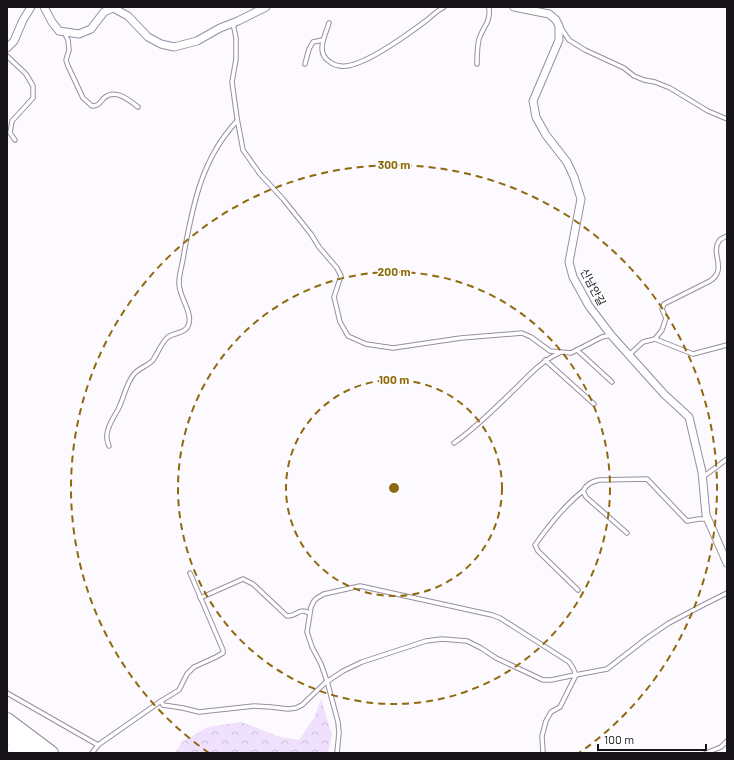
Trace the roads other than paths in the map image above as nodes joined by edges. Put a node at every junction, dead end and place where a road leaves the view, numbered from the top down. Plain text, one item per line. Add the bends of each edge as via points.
1 (31, 7) edge
2 (44, 7) edge
3 (266, 7) edge
4 (444, 7) edge
5 (489, 7) edge
6 (514, 7) edge
7 (233, 23) junction
8 (329, 23) dead end
9 (559, 26) junction
10 (64, 32) junction
11 (323, 40) junction
12 (7, 48) edge
13 (7, 56) edge
14 (305, 64) dead end
15 (477, 64) dead end
16 (138, 107) dead end
17 (727, 118) edge
18 (237, 121) junction
19 (14, 140) dead end
20 (727, 236) edge
21 (611, 335) junction
22 (655, 339) junction
23 (727, 345) edge
24 (577, 350) junction
25 (560, 352) junction
26 (629, 355) junction
27 (545, 360) junction
28 (612, 382) dead end
29 (594, 404) dead end
30 (454, 443) dead end
31 (109, 446) dead end
32 (727, 459) edge
33 (702, 477) junction
34 (584, 491) junction
35 (708, 519) junction
36 (627, 533) dead end
37 (727, 563) edge
38 (190, 573) dead end
39 (578, 590) dead end
40 (727, 593) edge
41 (200, 598) junction
42 (309, 613) junction
43 (576, 675) junction
44 (327, 681) junction
45 (7, 693) edge
46 (161, 701) junction
47 (7, 720) edge
48 (7, 734) edge
49 (727, 741) edge
50 (98, 745) junction
51 (7, 751) edge
52 (12, 753) edge
53 (31, 753) edge
54 (51, 753) edge
55 (92, 753) edge
56 (337, 753) edge
57 (543, 753) edge
58 (706, 753) edge

1 - 12 street via 14,41
2 - 10 street via 58,31
3 - 7 street
4 - 11 lane via 381,51 355,64 342,66 325,59 322,53
5 - 15 lane via 488,22 480,38
6 - 9 street via 549,14
7 - 10 street via 197,41 174,47 148,37 128,16 113,8 104,12 91,29 79,34
7 - 18 lane via 236,59 232,82
8 - 11 lane
9 - 17 lane via 569,40 585,50 639,78 670,88 708,111
9 - 21 street, 신남안길 via 559,40 534,101 536,117 546,136 567,162 581,199 569,262 573,277 589,306
10 - 16 lane via 69,50 66,60 83,98 92,106 96,106 110,94 116,94
11 - 14 lane via 313,42 308,49
13 - 19 lane via 26,74 33,86 33,98 12,121 10,133
18 - 25 lane via 243,150 337,268 341,276 334,297 340,322 348,336 366,344 393,348 522,333 550,351
18 - 31 lane via 214,150 204,170 187,234 179,282 180,294 189,314 189,324 182,333 168,337 152,360 134,374 126,386 120,406 106,434
20 - 22 lane via 719,241 716,247 716,276 664,304 662,309 666,318 662,330
21 - 24 lane
21 - 26 street, 신남안길
22 - 23 lane via 693,354
22 - 26 lane via 643,342
24 - 25 lane via 571,353
24 - 28 lane
25 - 27 lane
26 - 33 street, 신남안길 via 688,416
27 - 29 lane
27 - 30 lane via 481,422
32 - 33 lane
33 - 35 street, 신남안길
34 - 35 lane via 586,486 599,480 646,479 687,521
34 - 36 lane via 586,497
34 - 39 lane via 556,517 535,545
35 - 37 street, 신남안길
38 - 41 lane
40 - 43 lane via 669,623 607,668
41 - 42 lane via 243,579 253,584 287,616 301,610
41 - 46 lane via 223,653 194,667 187,674 179,690
42 - 43 lane via 314,601 324,594 360,586 492,615 565,659 571,664
42 - 44 lane via 307,635
43 - 44 lane via 543,680 496,658 467,640 442,639 426,641 362,662
43 - 57 lane via 560,707 551,712 546,721 542,736
44 - 46 lane via 302,705 292,709 254,706 199,712 163,705
44 - 56 lane via 338,722
45 - 50 lane
46 - 50 lane
47 - 54 highway
48 - 53 highway
49 - 58 lane via 721,747
50 - 55 lane
51 - 52 highway

